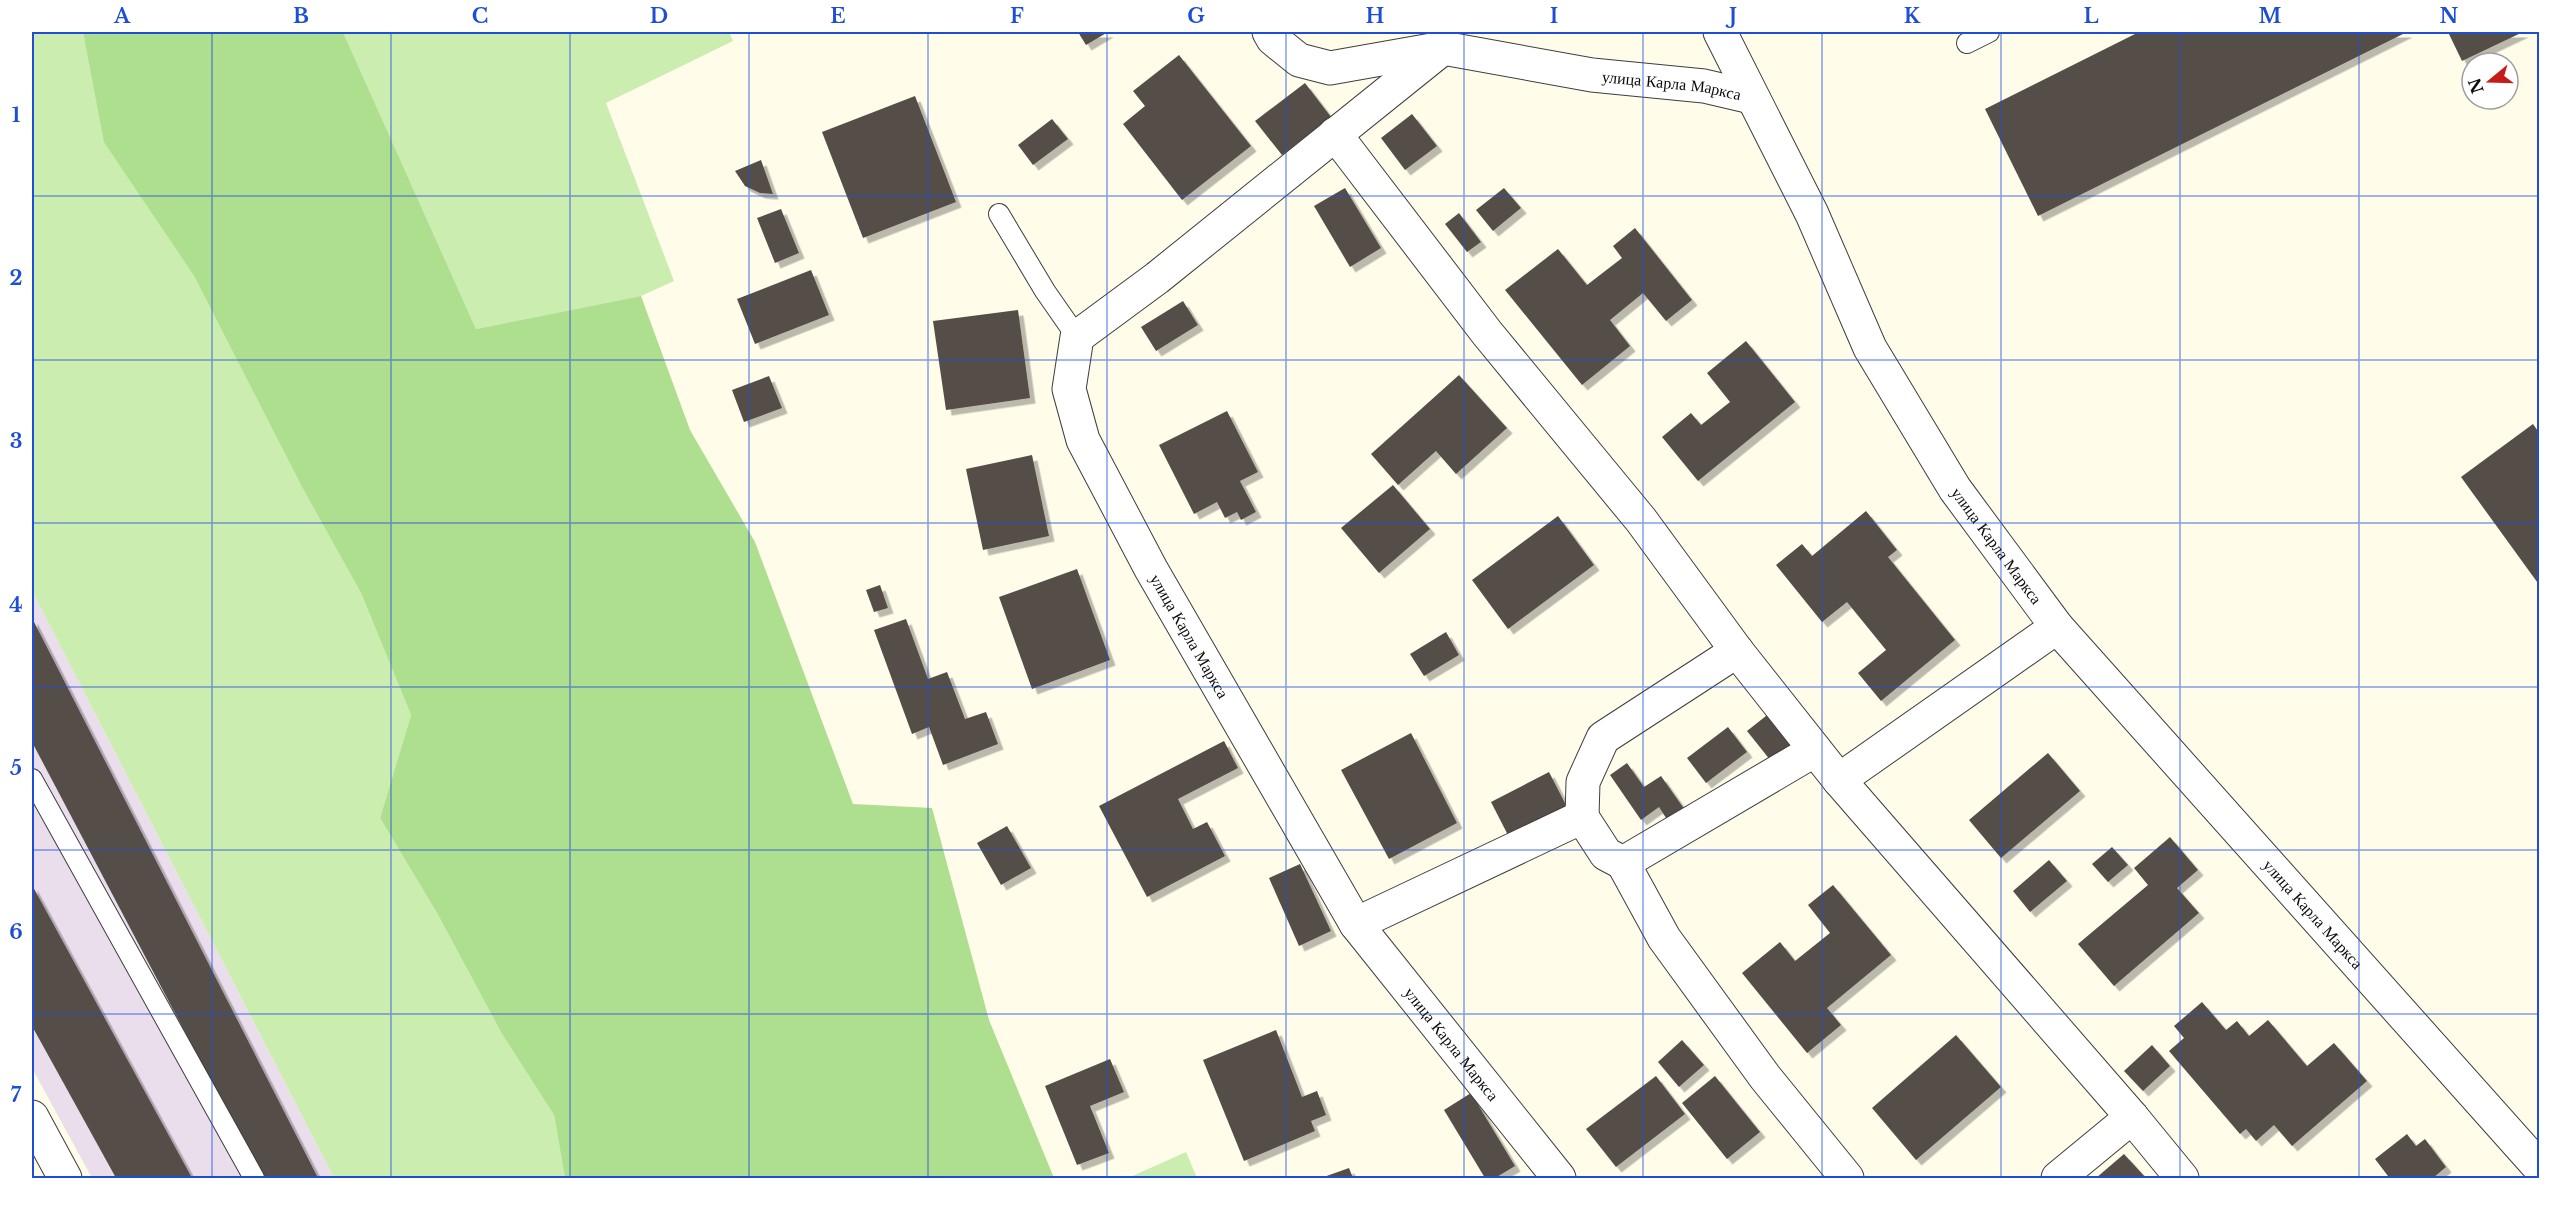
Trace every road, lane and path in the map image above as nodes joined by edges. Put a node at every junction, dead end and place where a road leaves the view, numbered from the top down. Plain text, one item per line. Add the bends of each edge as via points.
1 (1269, 32) edge
2 (1720, 32) edge
3 (1989, 32) edge
4 (1967, 43) dead end
5 (1443, 48) junction
6 (1751, 97) junction
7 (1335, 134) junction
8 (999, 214) dead end
9 (1077, 337) junction
10 (2057, 627) junction
11 (1737, 651) junction
12 (1815, 750) junction
13 (32, 779) edge
14 (1839, 780) junction
15 (1582, 817) junction
16 (1623, 863) junction
17 (1356, 924) junction
18 (32, 1117) edge
19 (2132, 1117) junction
20 (2540, 1168) edge
21 (65, 1179) edge
22 (254, 1179) edge
23 (1559, 1179) edge
24 (1846, 1179) edge
25 (2058, 1179) edge
26 (2182, 1179) edge

1 - 5 street, улица Карла Маркса via 1299,60 1330,68
2 - 6 street
3 - 4 lane
5 - 6 street, улица Карла Маркса via 1592,75 1704,86
5 - 7 street
6 - 10 street, улица Карла Маркса via 1812,214 1870,348 1955,489
7 - 9 street via 1157,278
7 - 11 street via 1487,333 1641,520
8 - 9 lane
9 - 17 street, улица Карла Маркса via 1069,389 1083,440 1151,568
10 - 14 street
10 - 20 street, улица Карла Маркса
11 - 12 street
11 - 15 street via 1603,738 1583,782
12 - 14 street
12 - 16 street
13 - 22 lane
14 - 19 street
15 - 16 street via 1606,854
15 - 17 street
16 - 24 street via 1664,938 1765,1077
17 - 23 street, улица Карла Маркса
18 - 21 street
19 - 25 street
19 - 26 street

